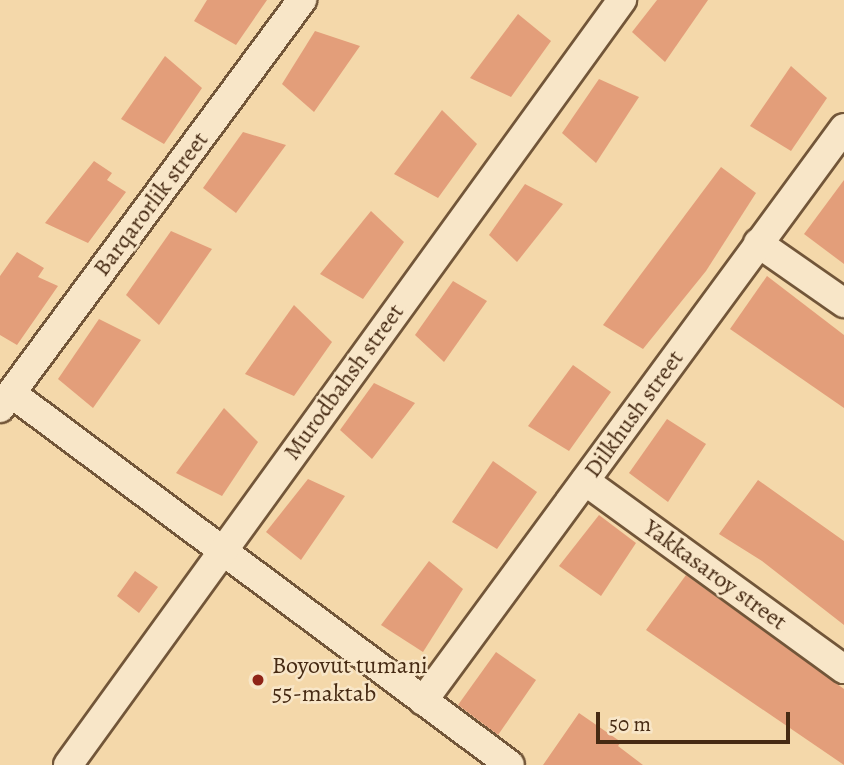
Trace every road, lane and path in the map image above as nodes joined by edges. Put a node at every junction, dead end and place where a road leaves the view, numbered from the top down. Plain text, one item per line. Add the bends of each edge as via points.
1 (302, 0) edge
2 (622, 0) edge
3 (844, 128) edge
4 (758, 243) junction
5 (844, 303) edge
6 (5, 400) edge
7 (585, 481) junction
8 (223, 548) junction
9 (844, 669) edge
10 (423, 701) junction
11 (68, 765) edge
12 (510, 765) edge

1 - 6 street, Barqarorlik street
2 - 8 street, Murodbahsh street
3 - 4 street, Dilkhush street
4 - 5 street
4 - 7 street, Dilkhush street
6 - 8 street
7 - 9 street, Yakkasaroy street
7 - 10 street, Dilkhush street
8 - 10 street
8 - 11 street, Murodbahsh street
10 - 12 street

